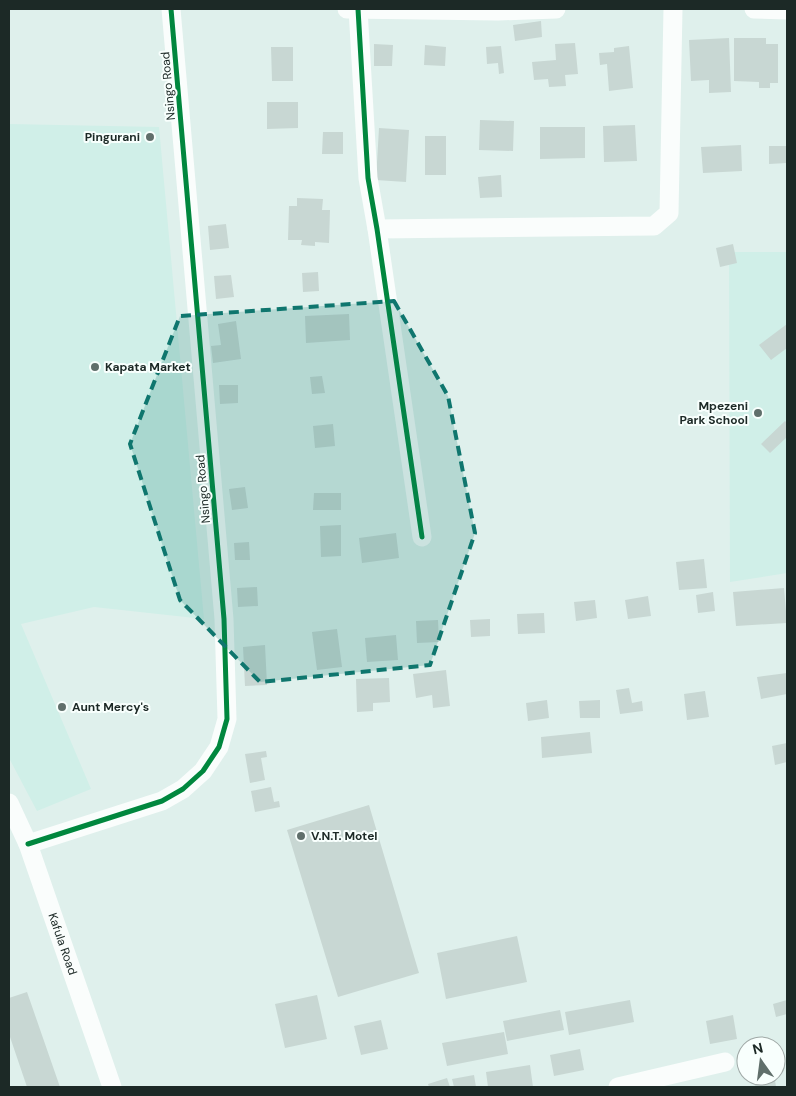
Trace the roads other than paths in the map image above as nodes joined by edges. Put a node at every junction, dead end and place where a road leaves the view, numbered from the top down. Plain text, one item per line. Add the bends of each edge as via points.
1 (171, 9) edge
2 (345, 9) edge
3 (358, 9) edge
4 (556, 9) edge
5 (673, 9) edge
6 (754, 9) edge
7 (787, 10) edge
8 (377, 230) junction
9 (422, 537) dead end
10 (9, 803) edge
11 (28, 844) junction
12 (725, 1062) dead end
13 (112, 1087) edge
14 (618, 1087) edge

1 - 11 street, Nsingo Road via 224,619 228,719 219,747 203,771 183,789 162,801
2 - 3 street
3 - 4 street
3 - 8 street via 368,178
5 - 8 street via 669,213 662,221 654,226
6 - 7 street
8 - 9 street
10 - 11 street, Kafula Road
11 - 13 street, Kafula Road
12 - 14 street

